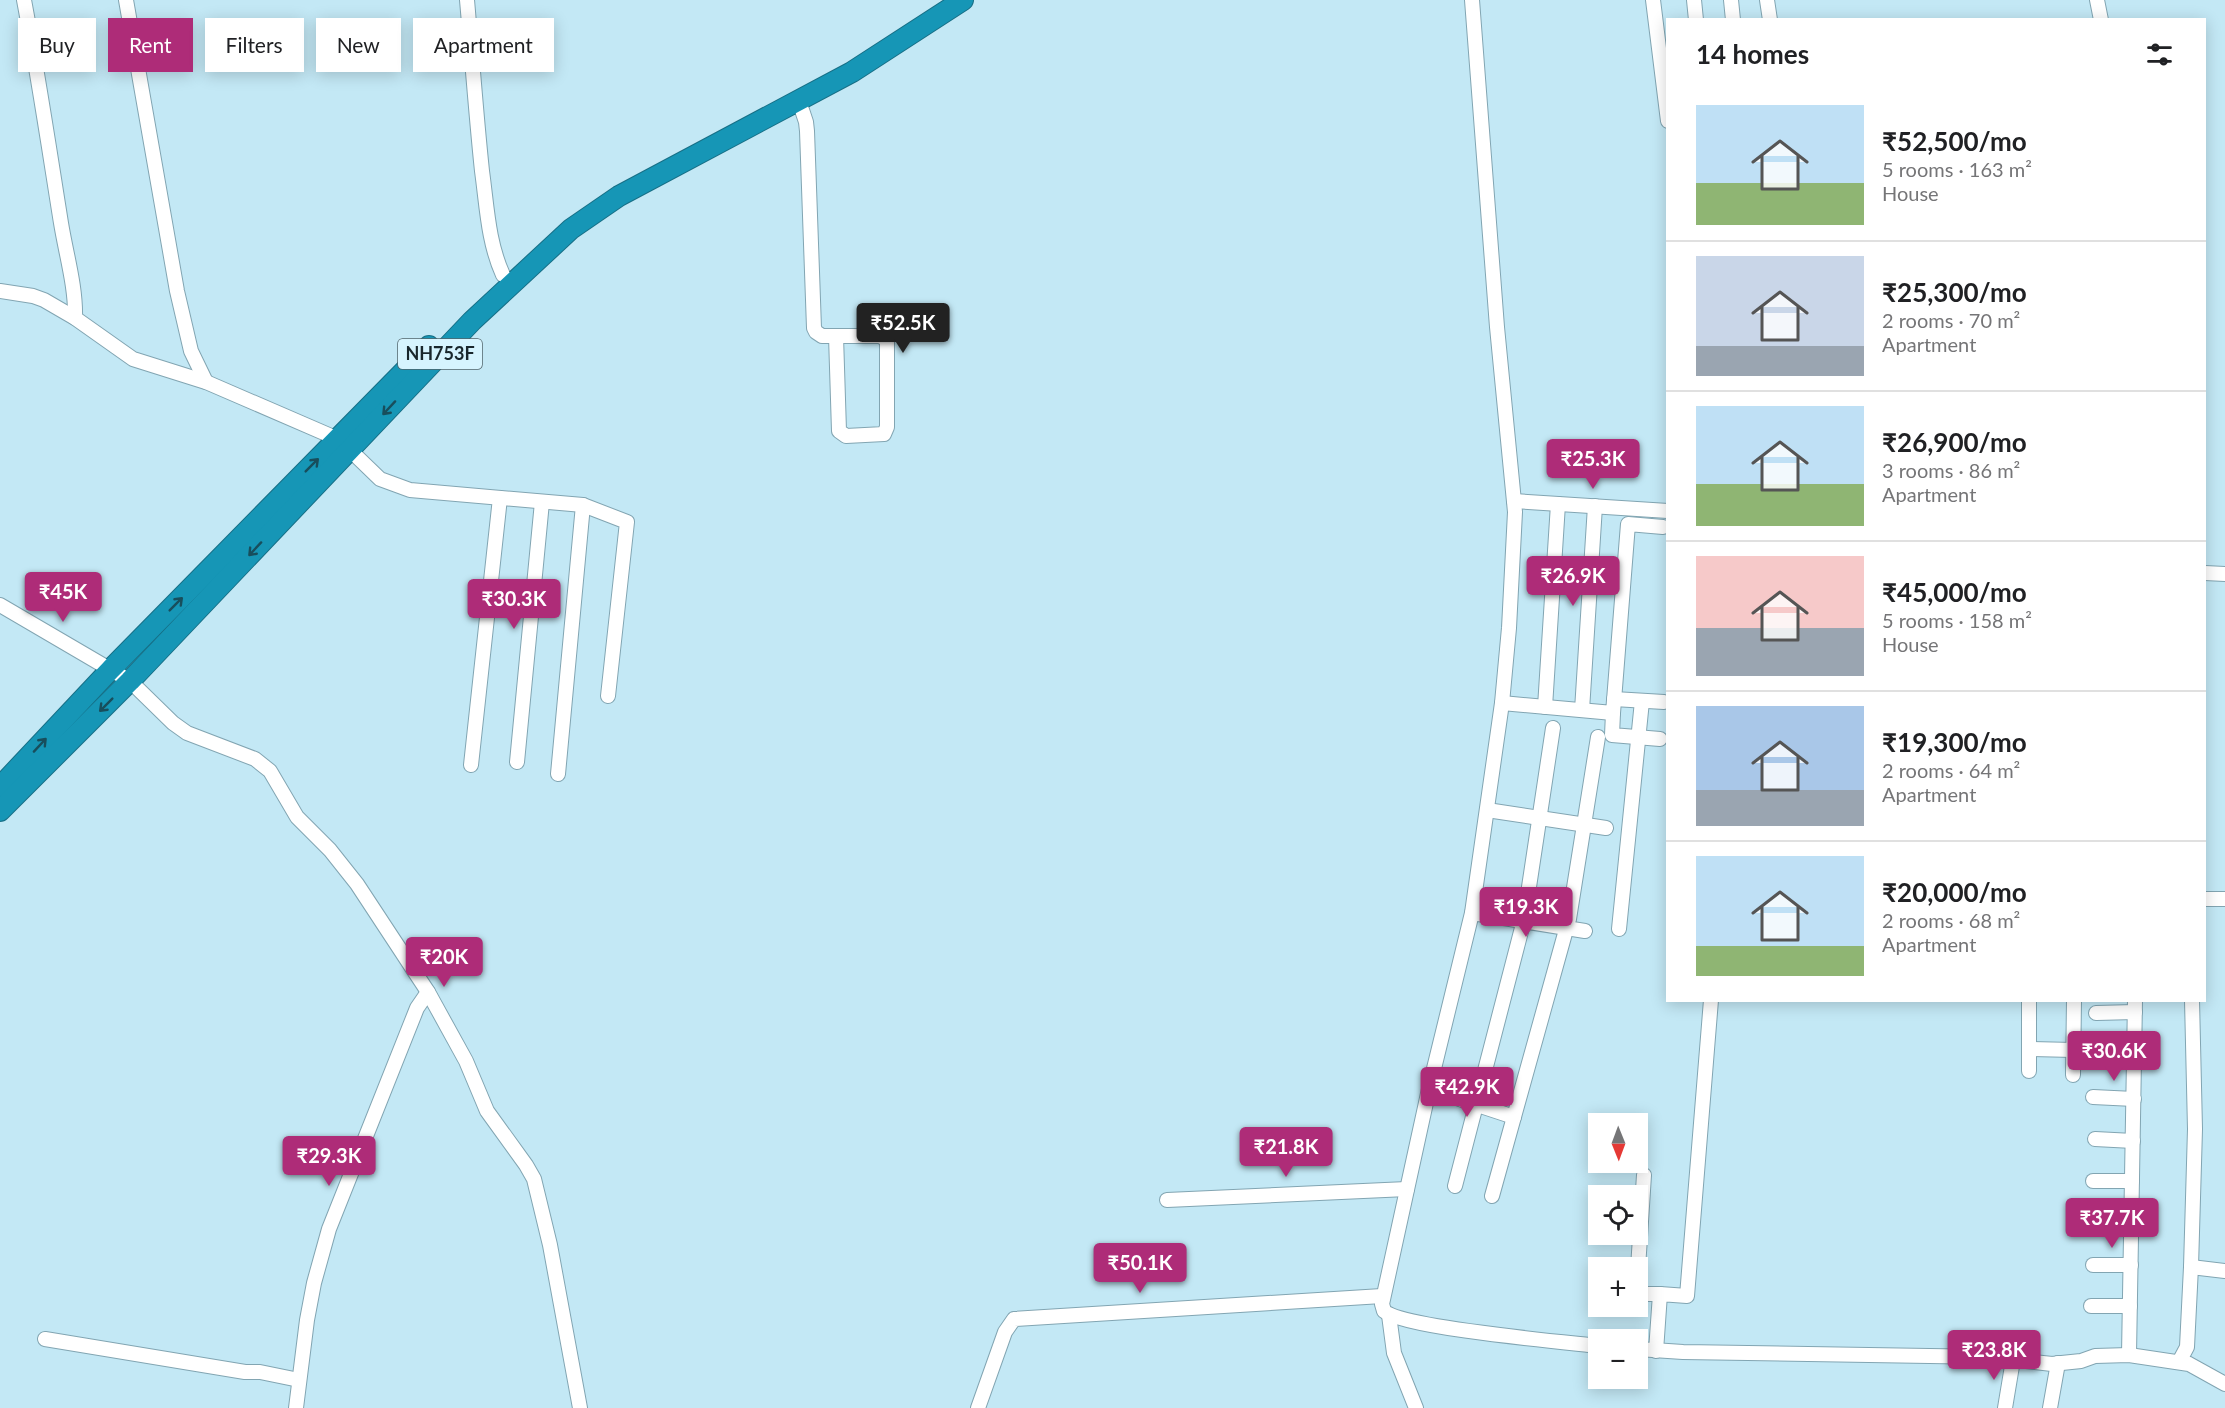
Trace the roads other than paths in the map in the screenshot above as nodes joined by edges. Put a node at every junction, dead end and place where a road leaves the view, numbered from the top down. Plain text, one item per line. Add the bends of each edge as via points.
1 (24, 0) edge
2 (126, 0) edge
3 (467, 0) edge
4 (940, 0) edge
5 (963, 0) edge
6 (1472, 0) edge
7 (1653, 0) edge
8 (1694, 0) edge
9 (1731, 0) edge
10 (1767, 0) edge
11 (2097, 0) edge
12 (1696, 18) edge
13 (1733, 18) edge
14 (1770, 18) edge
15 (2101, 18) edge
16 (799, 101) junction
17 (1666, 106) edge
18 (503, 275) junction
19 (0, 291) edge
20 (75, 318) junction
21 (836, 336) junction
22 (206, 382) junction
23 (344, 444) junction
24 (500, 498) junction
25 (1515, 501) junction
26 (542, 502) junction
27 (1558, 504) junction
28 (584, 505) junction
29 (1595, 506) junction
30 (1666, 511) edge
31 (1663, 527) dead end
32 (2206, 573) edge
33 (2225, 574) edge
34 (0, 605) edge
35 (111, 669) junction
36 (130, 681) junction
37 (608, 696) dead end
38 (1614, 699) junction
39 (1642, 701) junction
40 (1664, 702) dead end
41 (1502, 703) junction
42 (1545, 707) junction
43 (1582, 710) junction
44 (1613, 713) junction
45 (1553, 728) dead end
46 (1598, 737) dead end
47 (1638, 737) junction
48 (1660, 739) dead end
49 (517, 762) dead end
50 (471, 765) dead end
51 (558, 774) dead end
52 (0, 787) edge
53 (1487, 810) junction
54 (0, 811) edge
55 (1541, 818) junction
56 (1584, 825) junction
57 (1606, 828) dead end
58 (2206, 899) edge
59 (2225, 900) edge
60 (1472, 913) junction
61 (1524, 921) junction
62 (1566, 928) junction
63 (1619, 929) dead end
64 (1585, 931) dead end
65 (428, 992) junction
66 (1711, 1002) edge
67 (2030, 1002) edge
68 (2074, 1002) edge
69 (2192, 1002) edge
70 (2135, 1006) edge
71 (2096, 1013) dead end
72 (2029, 1049) junction
73 (2073, 1050) junction
74 (2029, 1071) dead end
75 (2073, 1075) dead end
76 (1429, 1089) junction
77 (2093, 1097) dead end
78 (2134, 1099) junction
79 (1476, 1105) junction
80 (1514, 1117) junction
81 (2095, 1139) dead end
82 (2133, 1141) junction
83 (1644, 1174) dead end
84 (2093, 1181) dead end
85 (2132, 1181) junction
86 (1455, 1186) dead end
87 (1407, 1189) junction
88 (1492, 1196) dead end
89 (1167, 1200) dead end
90 (2094, 1222) dead end
91 (2131, 1222) junction
92 (1639, 1257) edge
93 (2093, 1265) dead end
94 (2130, 1265) junction
95 (2191, 1268) junction
96 (2225, 1271) edge
97 (1648, 1294) edge
98 (1660, 1294) junction
99 (1382, 1296) junction
100 (2091, 1306) dead end
101 (2130, 1306) junction
102 (1389, 1315) junction
103 (45, 1339) dead end
104 (1588, 1345) edge
105 (1648, 1350) edge
106 (1656, 1351) junction
107 (2129, 1355) junction
108 (2013, 1360) junction
109 (2179, 1362) junction
110 (2058, 1363) junction
111 (299, 1380) junction
112 (2225, 1384) edge
113 (296, 1408) edge
114 (580, 1408) edge
115 (978, 1408) edge
116 (1416, 1408) edge
117 (2005, 1408) edge
118 (2050, 1408) edge

1 - 20 street
2 - 22 street via 179,300 191,351
3 - 18 street via 489,230
4 - 18 highway, NH753F via 845,62 613,186 563,220
5 - 16 highway, NH753F via 852,72
6 - 25 street via 1497,327
7 - 17 street
8 - 12 street
9 - 13 street
10 - 14 street
11 - 15 street
16 - 21 street via 807,131 814,328 819,335
16 -> 23 highway, NH753F via 619,196 571,229
18 - 23 highway, NH753F via 463,312
19 - 20 street via 33,296
20 - 22 street via 133,359
21 - 21 street via 839,431 846,435 884,434 887,340 880,336
22 - 23 street
23 - 24 street via 370,471 390,484 410,490
35 -> 23 highway, NH753F
23 -> 36 highway, NH753F
24 - 26 street
24 - 50 street
25 - 27 street
25 - 41 street
26 - 28 street
26 - 49 street
27 - 29 street
27 - 42 street
28 - 37 street via 627,522
28 - 51 street
29 - 30 street
29 - 43 street
31 - 38 street via 1629,524
32 - 33 street
34 - 35 street
35 - 36 street
52 -> 35 highway, NH753F
36 -> 54 highway, NH753F
36 - 65 street via 187,733 255,759 270,771 297,817 357,884
38 - 39 street
38 - 44 street
39 - 40 street
39 - 47 street
41 - 42 street
41 - 53 street
42 - 43 street
43 - 44 street
44 - 47 street via 1612,735
45 - 55 street
46 - 56 street
47 - 48 street
47 - 63 street
53 - 55 street
53 - 60 street
55 - 56 street
55 - 61 street
56 - 57 street
56 - 62 street
58 - 59 street
60 - 61 street
60 - 76 street
61 - 62 street
61 - 79 street
62 - 64 street
62 - 80 street
65 - 111 street via 417,1008 329,1229 314,1283
65 - 114 street via 488,1111 534,1179
66 - 98 street via 1687,1296
67 - 72 street
68 - 73 street
69 - 95 street via 2195,1129
70 - 71 street
70 - 78 street
72 - 73 street
72 - 74 street
73 - 75 street
76 - 79 street
76 - 87 street
77 - 78 street
78 - 82 street
79 - 80 street
79 - 86 street
80 - 88 street
81 - 82 street
82 - 85 street
83 - 92 street
84 - 85 street
85 - 91 street
87 - 89 street
87 - 99 street
90 - 91 street
91 - 94 street
93 - 94 street
94 - 101 street
95 - 96 street
95 - 109 street via 2187,1347
97 - 98 street
98 - 106 street
99 - 102 street via 1384,1311
99 - 115 street via 1014,1319 1005,1332
100 - 101 street
101 - 107 street
102 - 104 street via 1458,1329
102 - 116 street via 1394,1353
103 - 111 street
105 - 106 street
106 - 108 street
107 - 109 street
107 - 110 street
108 - 110 street
108 - 117 street
109 - 112 street
110 - 118 street
111 - 113 street

